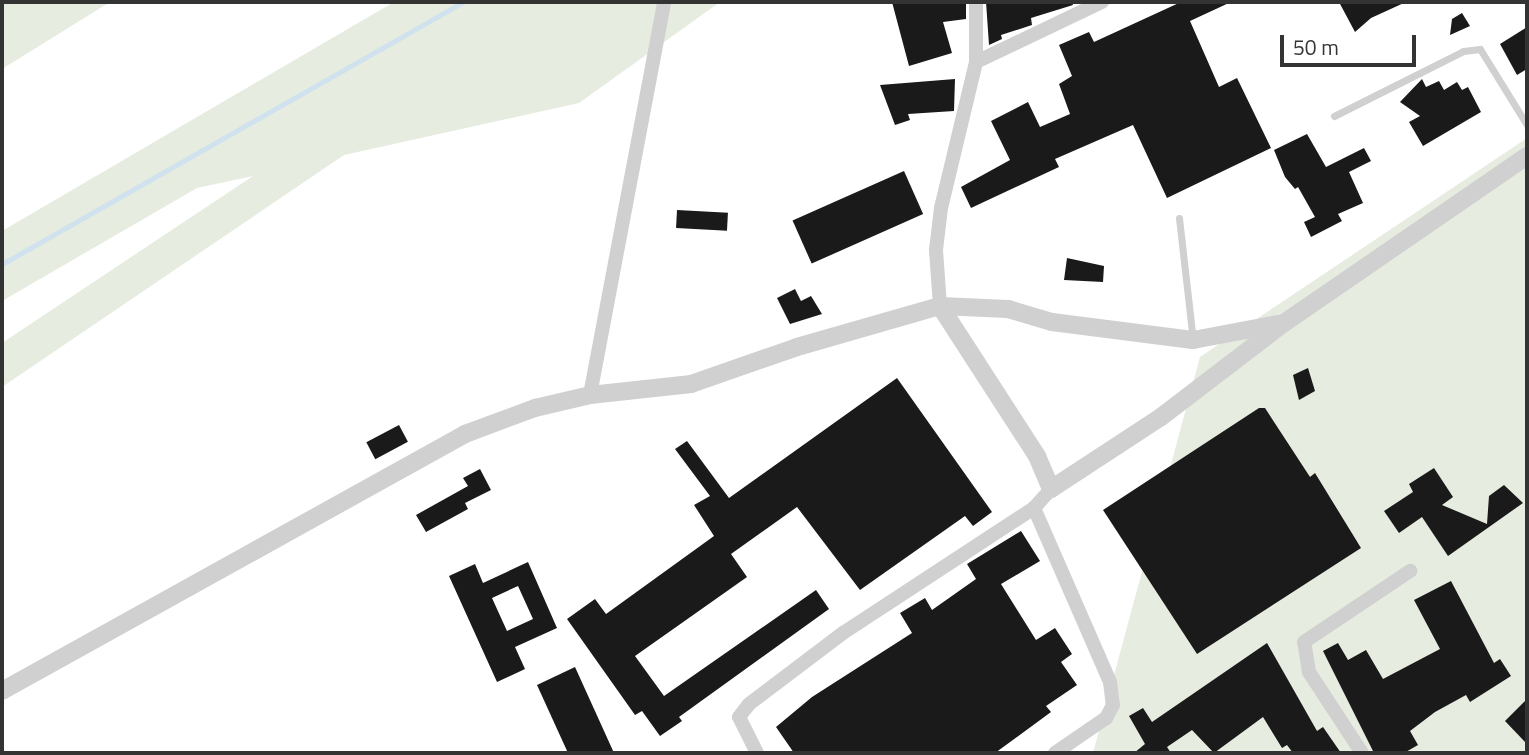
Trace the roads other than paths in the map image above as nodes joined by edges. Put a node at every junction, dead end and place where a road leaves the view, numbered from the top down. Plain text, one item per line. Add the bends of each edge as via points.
1 (664, 2) edge
2 (976, 2) edge
3 (1102, 2) edge
4 (976, 62) junction
5 (1334, 116) dead end
6 (1527, 125) edge
7 (1527, 156) edge
8 (1178, 218) dead end
9 (940, 306) junction
10 (1284, 323) junction
11 (1193, 340) junction
12 (590, 395) junction
13 (1051, 489) junction
14 (1034, 508) junction
15 (1410, 571) dead end
16 (2, 691) edge
17 (757, 753) edge
18 (1055, 753) edge
19 (1362, 753) edge

1 - 12 street
2 - 4 street
3 - 4 street
4 - 9 street via 941,208 936,250
5 - 6 lane via 1463,51 1480,49
7 - 10 street
8 - 11 lane
9 - 11 street via 1008,309 1052,322
9 - 12 street via 797,347 691,384
9 - 13 street via 1037,456
10 - 11 street
10 - 13 street via 1161,417
12 - 16 street via 535,408 465,434
13 - 14 street
14 - 17 street via 843,633 749,704 739,717
14 - 18 street via 1110,682 1113,705 1106,718
15 - 19 street via 1304,642 1309,672

